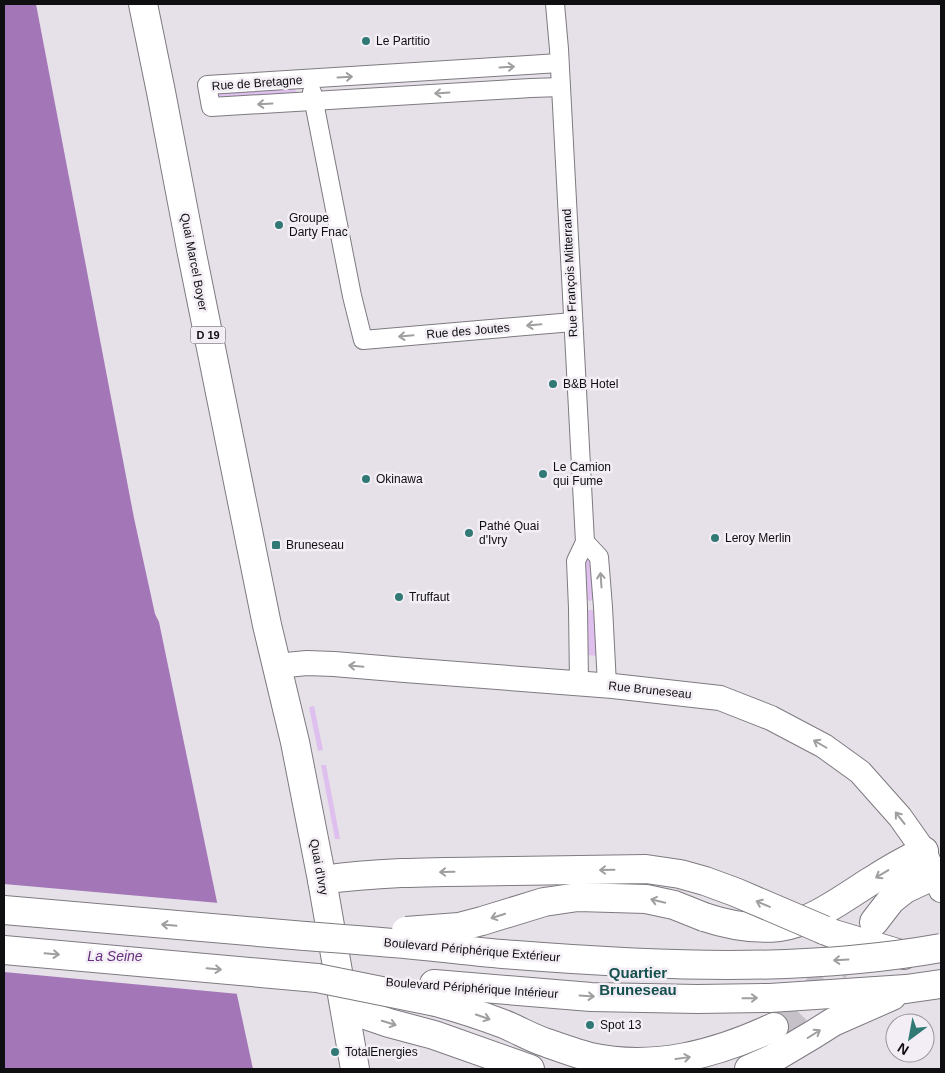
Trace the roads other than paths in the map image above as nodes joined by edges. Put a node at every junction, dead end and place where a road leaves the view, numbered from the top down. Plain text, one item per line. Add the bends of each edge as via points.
1 (143, 4) edge
2 (555, 4) edge
3 (560, 63) junction
4 (310, 79) junction
5 (561, 87) junction
6 (313, 101) junction
7 (573, 322) junction
8 (584, 542) junction
9 (603, 607) junction
10 (578, 608) junction
11 (276, 666) junction
12 (579, 672) junction
13 (606, 674) junction
14 (924, 851) junction
15 (322, 880) junction
16 (938, 883) edge
17 (4, 910) edge
18 (874, 922) dead end
19 (305, 936) junction
20 (941, 948) edge
21 (4, 950) edge
22 (904, 955) junction
23 (941, 984) edge
24 (906, 989) junction
25 (435, 993) junction
26 (345, 1008) junction
27 (774, 1027) tunnel mouth
28 (355, 1069) edge
29 (530, 1069) edge
30 (749, 1069) edge

1 - 11 main road, Quai Marcel Boyer / D 19
2 - 3 street, Rue François Mitterrand
4 -> 3 street, Rue de Bretagne
3 - 5 street, Rue François Mitterrand
4 - 6 street
6 -> 4 street, Rue de Bretagne via 211,107 206,85
5 -> 6 street, Rue de Bretagne
5 - 7 street, Rue François Mitterrand
7 -> 6 street, Rue des Joutes via 363,340
7 - 8 street, Rue François Mitterrand
9 -> 8 street via 599,557
8 - 10 street, Rue François Mitterrand via 576,561
9 - 10 street
9 - 13 street
10 - 12 street, Rue François Mitterrand
12 -> 11 main road, Rue Bruneseau via 405,670 307,663
11 - 15 main road, Quai d'Ivry via 295,742
12 - 13 main road, Rue Bruneseau
14 -> 13 main road, Rue Bruneseau via 900,817 860,772 824,746 771,718 720,698
14 - 16 main road, Rue Bruneseau
14 -> 19 main road, bridge via 822,910 795,924 780,927 731,925 646,899 578,897 544,902 459,927
22 -> 15 main road, bridge via 834,934 705,881 646,869 399,873
15 - 26 main road, Quai d'Ivry
16 - 18 main road via 905,890 890,900
19 -> 17 main road, Boulevard Périphérique Extérieur
22 -> 19 main road, Boulevard Périphérique Extérieur, bridge via 708,965 514,955
20 - 22 main road, Boulevard Périphérique Extérieur, bridge
21 -> 25 main road, Boulevard Périphérique Intérieur, bridge via 316,978
23 - 24 main road, Boulevard Périphérique Intérieur
25 -> 24 main road, Boulevard Périphérique Intérieur via 698,999
30 -> 24 main road via 833,1022
25 -> 27 main road via 544,1042 590,1057 625,1062 692,1057 724,1048
26 - 28 main road, Quai d'Ivry
26 -> 29 main road

